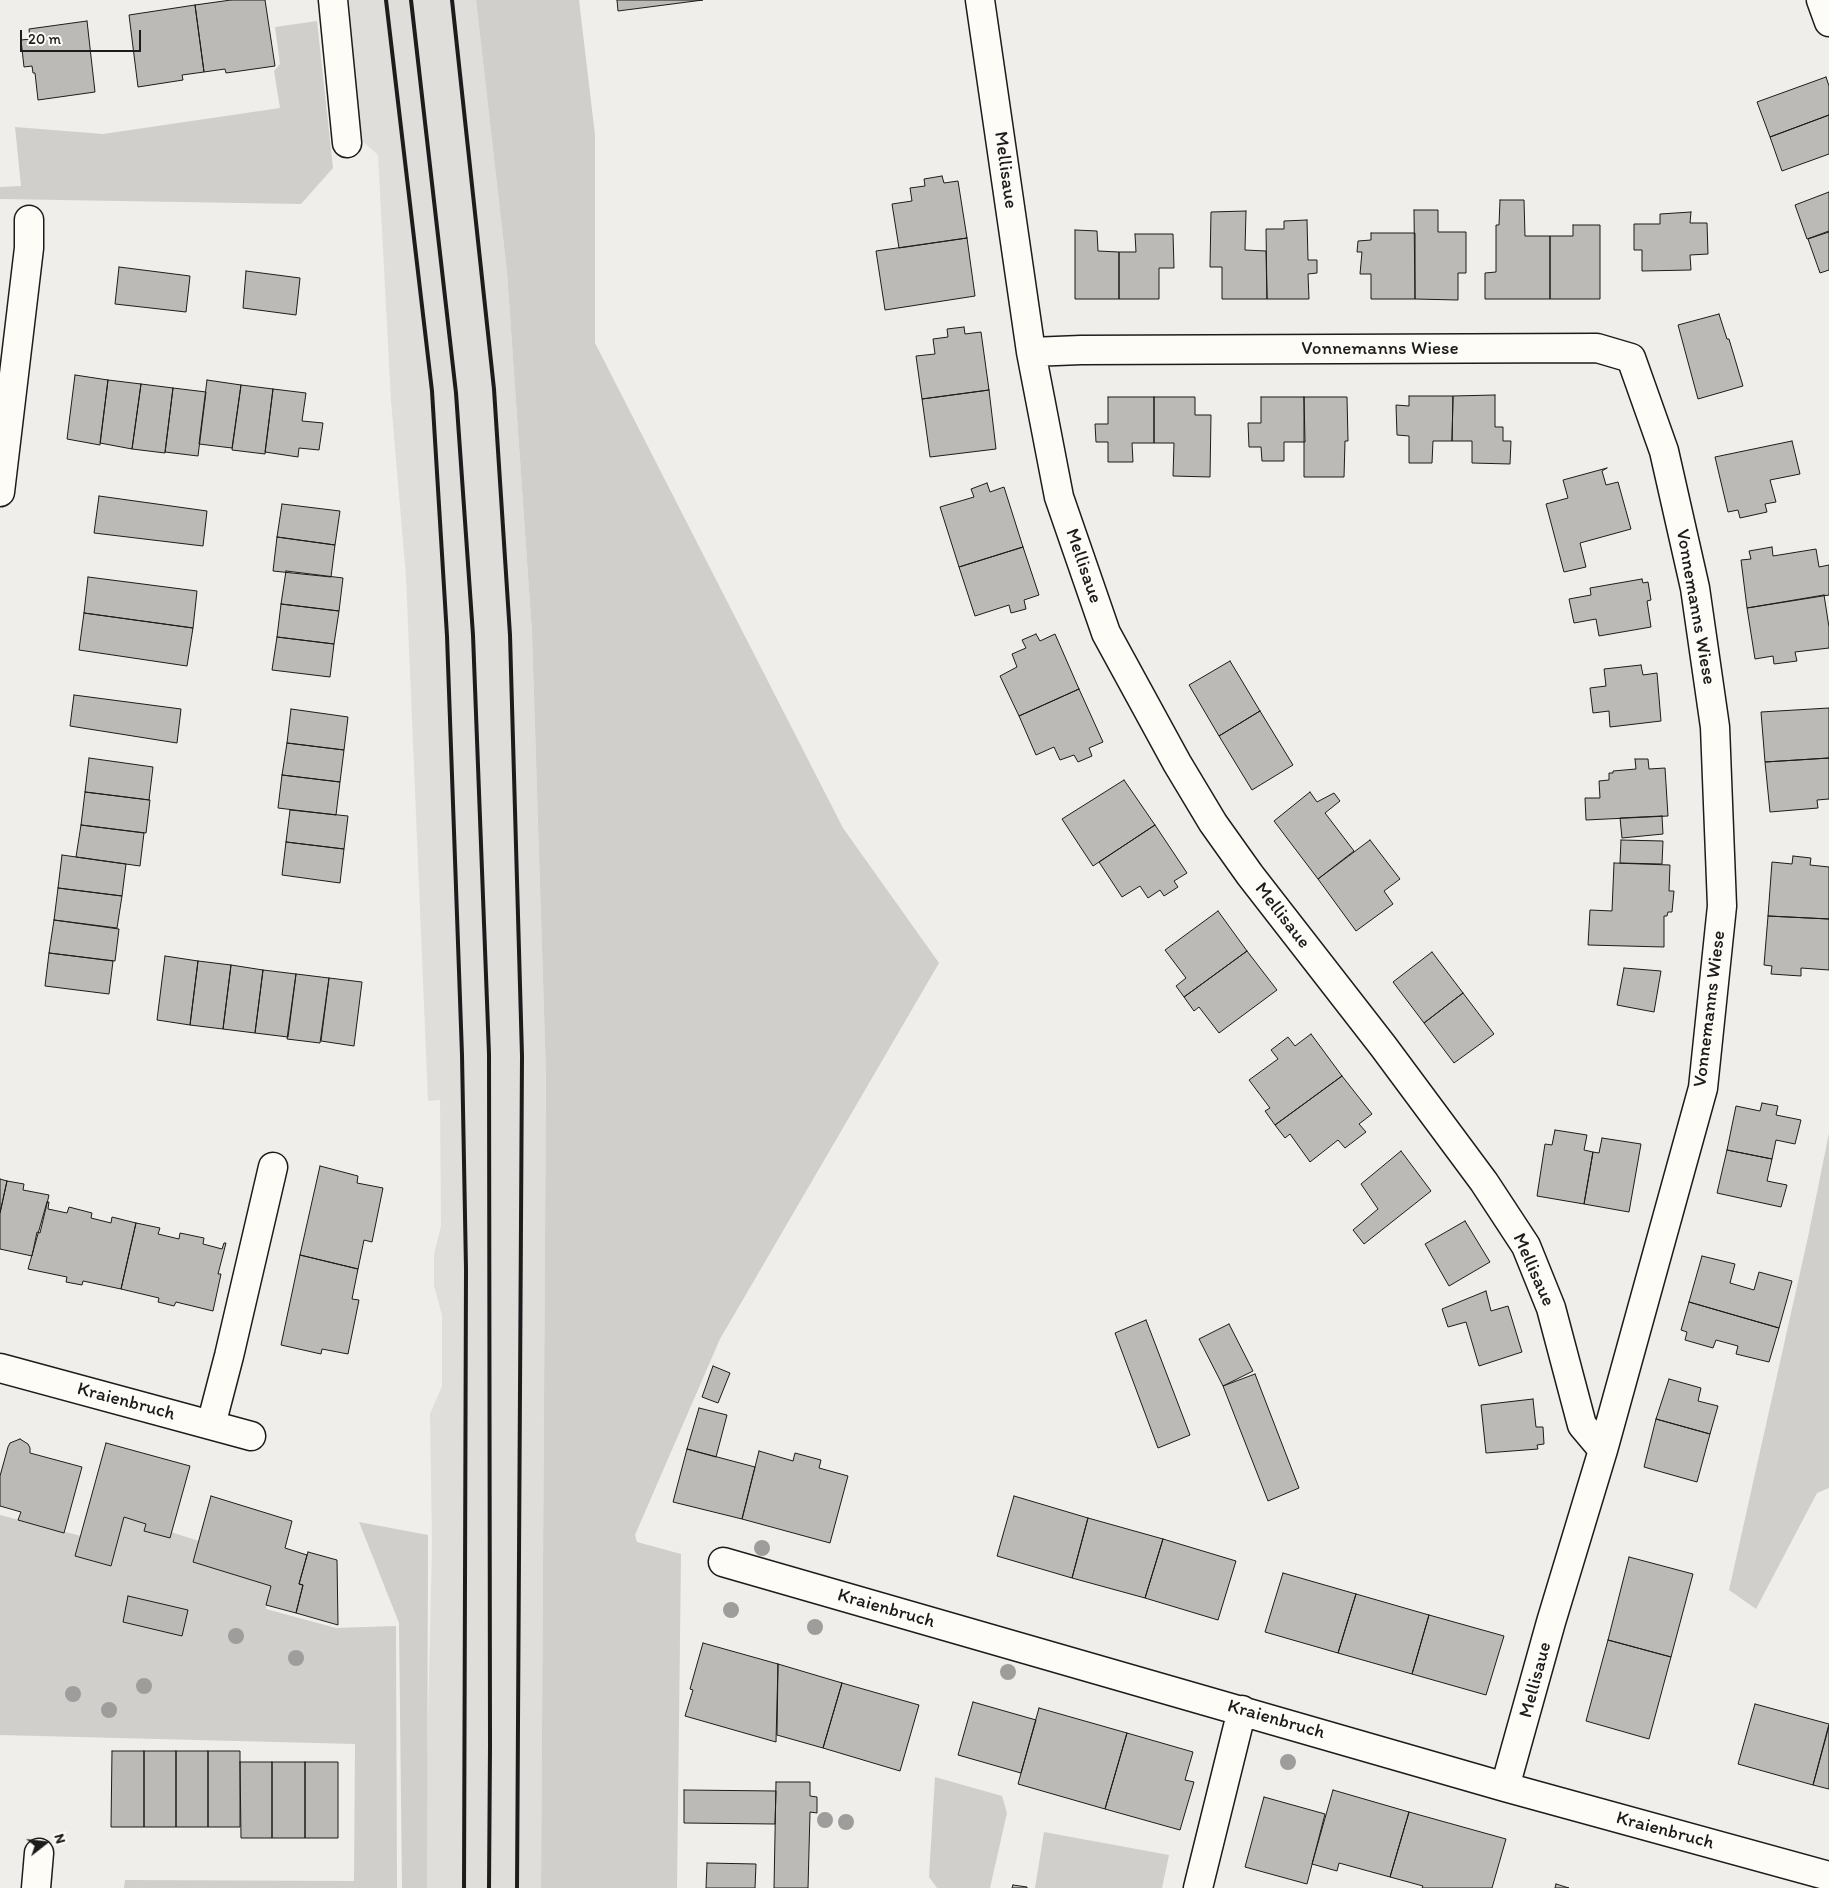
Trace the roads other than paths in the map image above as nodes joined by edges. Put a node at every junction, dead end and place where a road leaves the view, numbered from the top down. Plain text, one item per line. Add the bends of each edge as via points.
1 (333, 0) edge
2 (980, 0) edge
3 (1821, 0) edge
4 (1829, 22) edge
5 (347, 144) dead end
6 (29, 220) dead end
7 (1031, 352) junction
8 (0, 492) edge
9 (273, 1167) dead end
10 (0, 1368) edge
11 (211, 1425) junction
12 (251, 1436) dead end
13 (1603, 1450) junction
14 (723, 1562) dead end
15 (1242, 1710) junction
16 (1505, 1787) junction
17 (39, 1853) dead end
18 (1829, 1876) edge
19 (36, 1888) edge
20 (1198, 1888) edge

1 - 5 street
2 - 7 street, Mellisaue
3 - 4 street
6 - 8 street via 29,248
7 - 13 street, Mellisaue via 1059,497 1106,633 1177,764 1214,823 1484,1182 1526,1246 1551,1308 1582,1425
7 - 13 street, Vonnemanns Wiese via 1597,348 1631,358 1664,451 1695,588 1715,727 1722,906 1702,1088
9 - 11 street
10 - 11 street, Kraienbruch
11 - 12 street, Kraienbruch
13 - 16 street, Mellisaue
14 - 15 street, Kraienbruch
15 - 16 street, Kraienbruch
15 - 20 street
16 - 18 street, Kraienbruch
17 - 19 street

